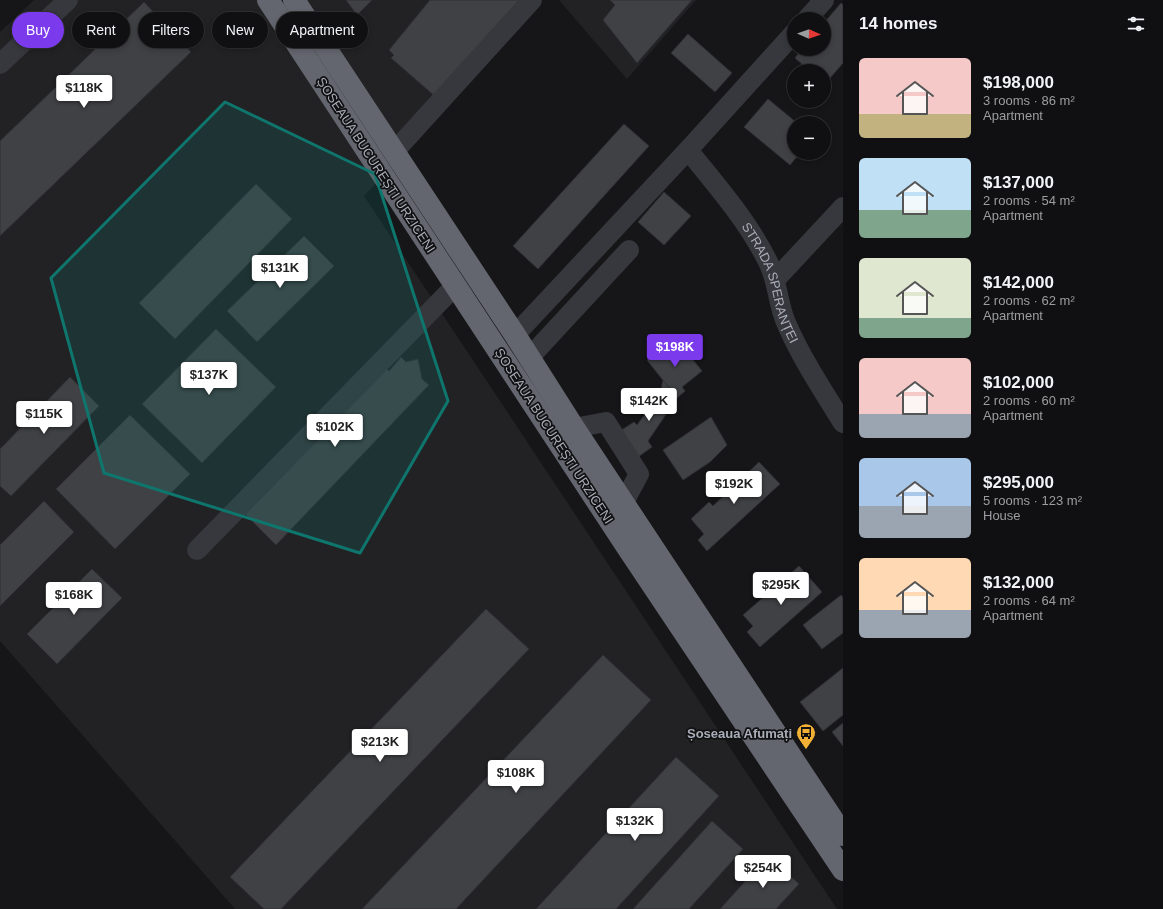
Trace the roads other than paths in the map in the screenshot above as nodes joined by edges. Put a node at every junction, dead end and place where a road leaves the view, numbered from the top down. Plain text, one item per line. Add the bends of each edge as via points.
1 (68, 0) edge
2 (268, 0) edge
3 (294, 0) edge
4 (532, 0) edge
5 (824, 0) edge
6 (813, 12) edge
7 (787, 41) edge
8 (0, 64) edge
9 (688, 150) junction
10 (394, 152) junction
11 (843, 207) edge
12 (629, 250) dead end
13 (775, 280) junction
14 (456, 286) junction
15 (515, 335) junction
16 (530, 357) junction
17 (843, 423) edge
18 (574, 428) junction
19 (624, 502) junction
20 (197, 550) dead end
21 (843, 835) edge
22 (843, 870) edge

1 - 8 street
2 - 14 highway, ȘOSEAUA BUCUREȘTI URZICENI
3 - 10 highway, ȘOSEAUA BUCUREȘTI URZICENI
4 - 10 street
5 - 6 street
7 - 9 street
9 - 13 street, STRADA SPERANȚEI via 742,217
9 - 15 street
10 - 15 highway, ȘOSEAUA BUCUREȘTI URZICENI
11 - 13 street
12 - 16 street
13 - 17 street, STRADA SPERANȚEI via 786,324
14 - 20 street
14 - 22 highway, ȘOSEAUA BUCUREȘTI URZICENI
15 - 16 highway, ȘOSEAUA BUCUREȘTI URZICENI
16 - 18 highway, ȘOSEAUA BUCUREȘTI URZICENI
18 - 19 highway, ȘOSEAUA BUCUREȘTI URZICENI
18 - 19 street via 606,422 640,474
19 - 21 highway, ȘOSEAUA BUCUREȘTI URZICENI

